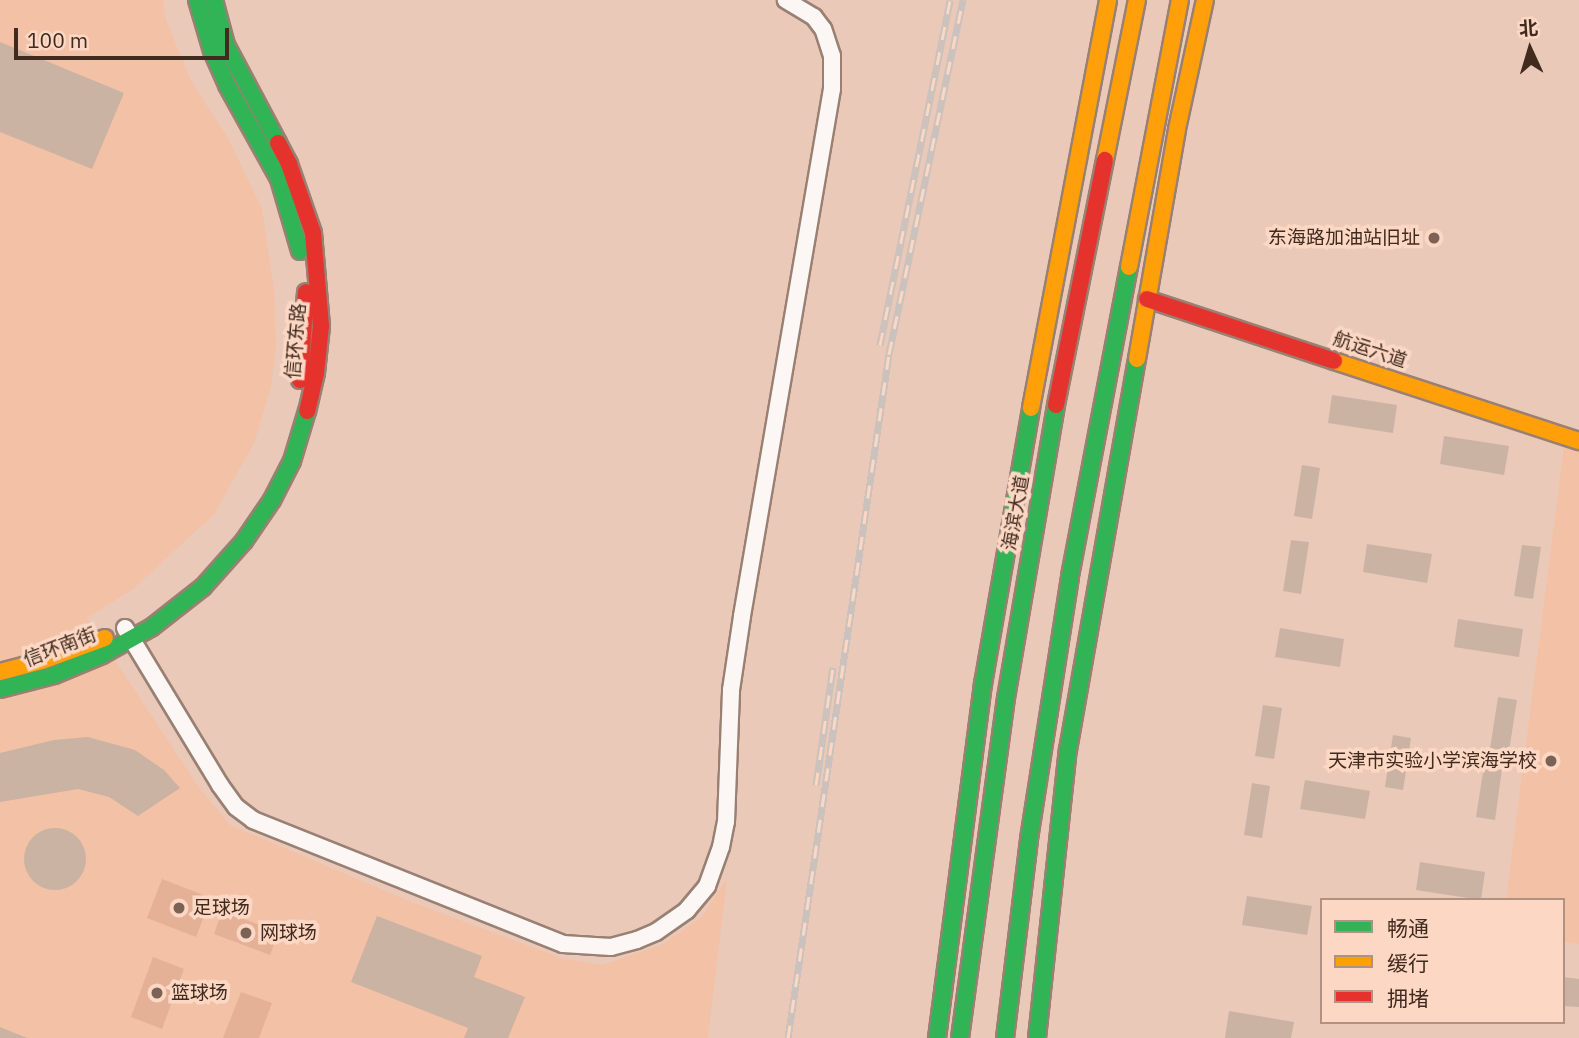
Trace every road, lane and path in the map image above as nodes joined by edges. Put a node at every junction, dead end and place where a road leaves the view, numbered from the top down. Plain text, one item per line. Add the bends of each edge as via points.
1 (197, 0) edge
2 (214, 0) edge
3 (786, 0) edge
4 (1108, 0) edge
5 (1137, 0) edge
6 (1180, 0) edge
7 (1205, 0) edge
8 (1147, 299) junction
9 (1579, 441) edge
10 (128, 634) junction
11 (0, 671) edge
12 (0, 689) edge
13 (937, 1038) edge
14 (961, 1038) edge
15 (1005, 1038) edge
16 (1037, 1038) edge

1 - 10 main road, 信环东路 via 212,51 279,179 293,219 306,293 302,363 280,449 237,527 189,580
2 - 10 main road, 信环东路 via 232,58 278,139 307,209 320,281 320,351 292,461 259,520 203,587
3 - 10 street via 814,17 822,29 832,56 833,80 740,629 732,690 726,822 715,866 696,900 675,920 637,940 611,947 563,944 253,820 220,785
4 - 13 main road via 1052,283 983,684
5 - 14 main road, 海滨大道 via 1032,540
6 - 15 main road via 1068,589 1029,839
7 - 8 main road
8 - 9 main road, 航运六道
8 - 16 main road via 1068,750
10 - 11 main road, 信环南街
10 - 12 main road, 信环南街 via 78,667

